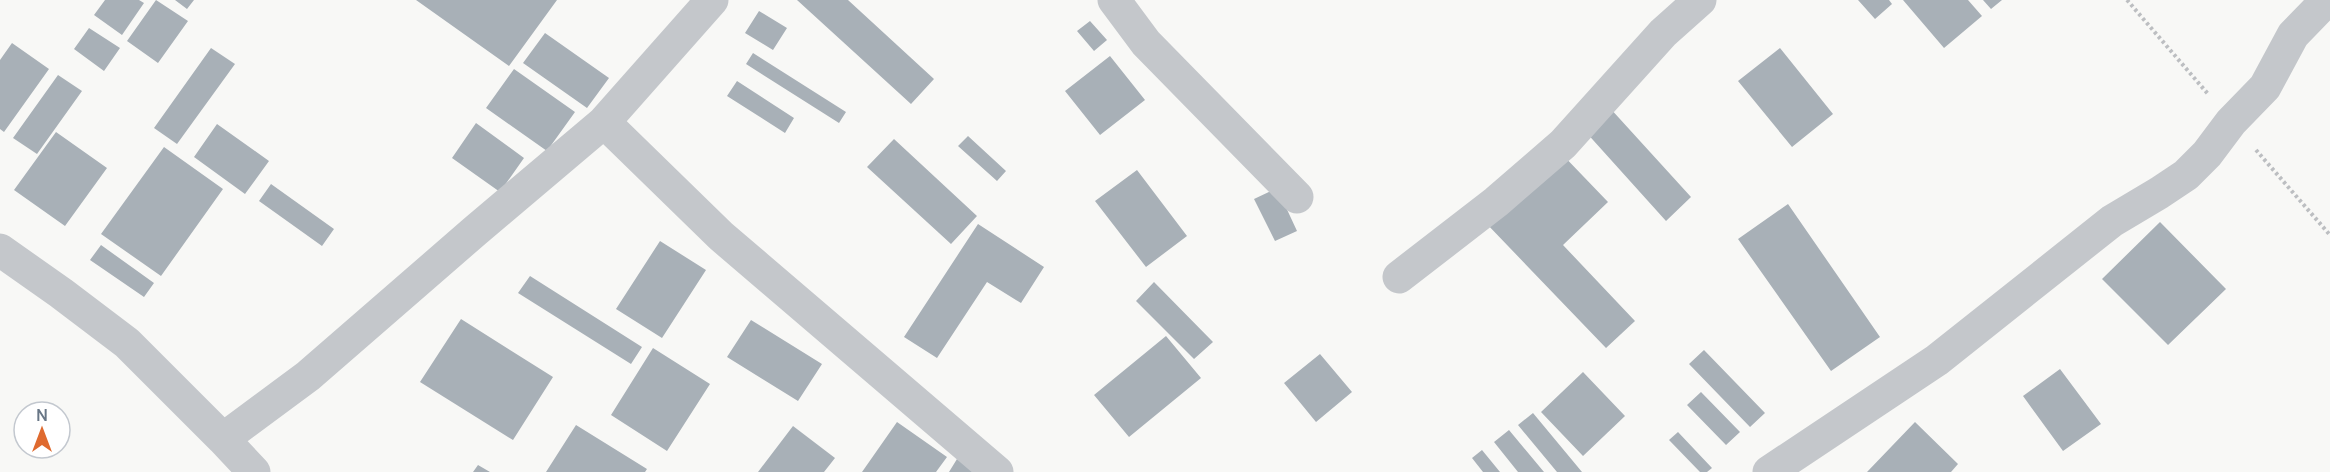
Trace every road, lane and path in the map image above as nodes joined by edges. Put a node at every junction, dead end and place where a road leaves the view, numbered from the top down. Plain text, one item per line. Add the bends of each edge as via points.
1 (712, 0) edge
2 (1114, 0) edge
3 (1700, 0) edge
4 (2327, 0) edge
5 (604, 122) junction
6 (1298, 197) dead end
7 (0, 250) edge
8 (1399, 277) dead end
9 (223, 439) junction
10 (254, 472) edge
11 (997, 472) edge
12 (1769, 472) edge

1 - 5 street
2 - 6 street via 1146,43
3 - 8 street via 1663,33 1563,144
4 - 12 street via 2293,35 2265,87 2186,175 2112,220 1937,360
5 - 9 street via 308,376
5 - 11 street via 721,236
7 - 9 street via 127,344
9 - 10 street

